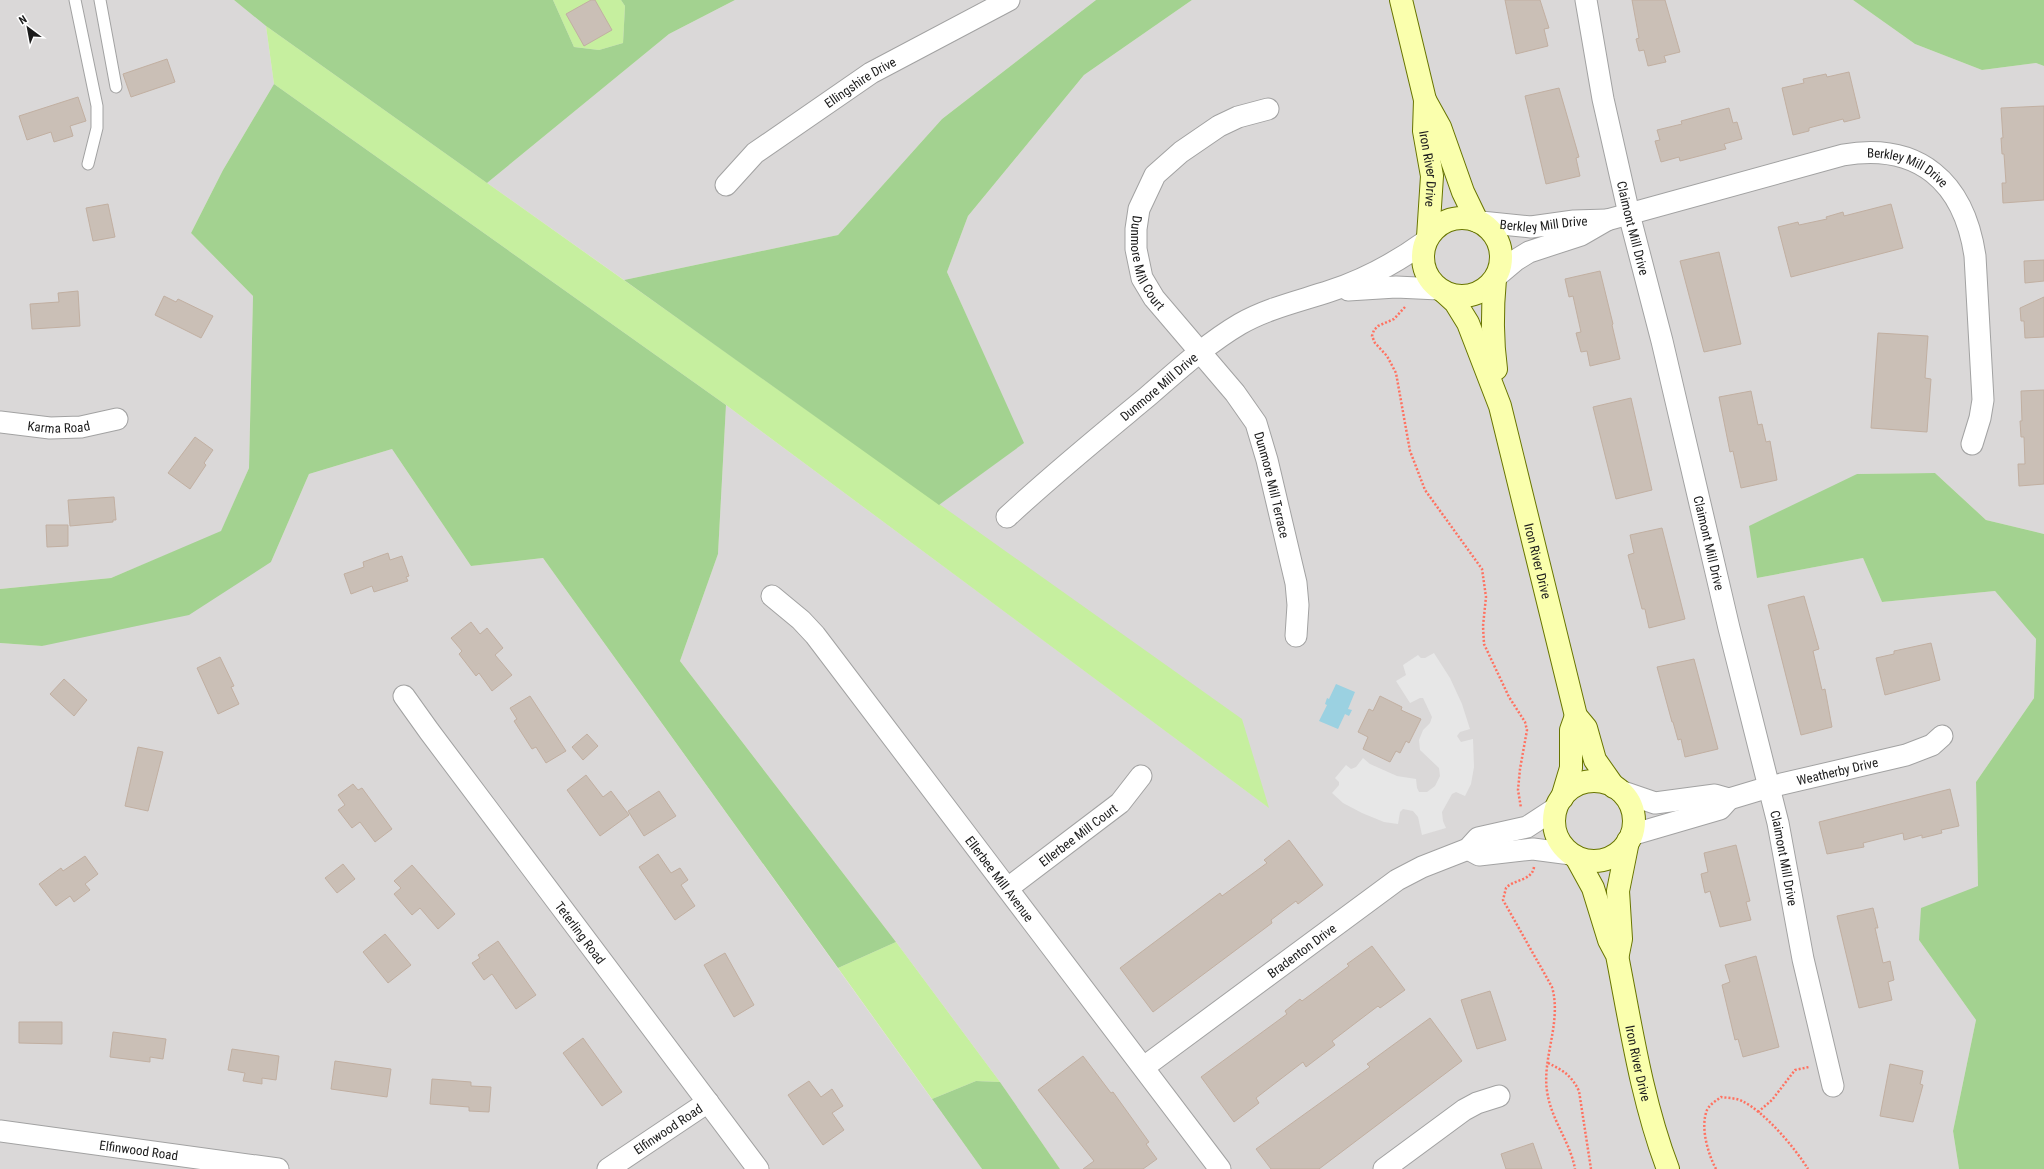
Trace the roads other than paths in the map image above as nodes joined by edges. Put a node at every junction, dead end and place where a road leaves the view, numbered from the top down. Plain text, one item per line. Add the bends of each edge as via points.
1 (74, 0) edge
2 (100, 0) edge
3 (1009, 0) edge
4 (1402, 0) edge
5 (1586, 0) edge
6 (116, 87) dead end
7 (1425, 100) junction
8 (1268, 109) dead end
9 (88, 164) dead end
10 (726, 185) dead end
11 (1629, 214) junction
12 (1607, 220) junction
13 (1479, 221) junction
14 (1427, 239) junction
15 (1496, 278) junction
16 (1331, 291) junction
17 (1441, 291) junction
18 (1199, 353) junction
19 (1500, 406) junction
20 (117, 419) dead end
21 (0, 422) edge
22 (1972, 444) dead end
23 (1007, 517) dead end
24 (772, 596) dead end
25 (1296, 636) dead end
26 (404, 696) dead end
27 (1576, 716) junction
28 (1942, 736) dead end
29 (1141, 776) dead end
30 (1769, 787) junction
31 (1617, 789) junction
32 (1729, 799) junction
33 (1559, 803) junction
34 (1630, 838) junction
35 (1468, 850) junction
36 (1574, 856) junction
37 (1008, 888) junction
38 (1618, 955) junction
39 (1144, 1067) junction
40 (1833, 1086) dead end
41 (1499, 1096) dead end
42 (708, 1102) junction
43 (0, 1131) edge
44 (278, 1169) edge
45 (608, 1169) edge
46 (758, 1169) edge
47 (1220, 1169) edge
48 (1384, 1169) edge
49 (1668, 1169) edge

1 - 9 lane via 97,106 97,128
2 - 6 lane
3 - 10 street, Ellingshire Drive via 871,73 755,153
4 - 7 street, Iron River Drive
5 - 11 street, Claimont Mill Drive via 1603,99
7 - 13 street, Iron River Drive via 1440,127 1460,184
7 - 14 street, Iron River Drive via 1424,131 1432,176
8 - 18 street, Dunmore Mill Court via 1227,121 1181,152 1155,175 1139,208 1136,249 1142,278 1154,298
11 - 12 street, Berkley Mill Drive
11 - 22 street, Berkley Mill Drive via 1864,151 1904,156 1924,166 1944,183 1958,200 1972,236 1983,400
11 - 30 street, Claimont Mill Drive
12 - 13 street, Berkley Mill Drive via 1574,221 1531,227
12 - 15 street, Berkley Mill Drive via 1581,235 1529,252
13 - 14 street via 1455,218 1435,228
13 - 15 street via 1493,233 1501,248 1502,260
14 - 16 street, Dunmore Mill Drive via 1397,262
14 - 17 street via 1423,252 1426,273
15 - 17 street via 1486,289 1465,297
15 - 19 street, Iron River Drive via 1492,308 1492,342
16 - 17 street, Dunmore Mill Drive via 1396,286
16 - 18 street, Dunmore Mill Drive via 1276,308 1240,324
17 - 19 street, Iron River Drive via 1455,302 1468,323
18 - 23 street, Dunmore Mill Drive via 1049,478
18 - 25 street, Dunmore Mill Terrace via 1250,412 1262,440 1298,595
19 - 27 street, Iron River Drive
20 - 21 street, Karma Road via 81,427 50,428
24 - 37 street, Ellerbee Mill Avenue via 815,635
26 - 42 street, Teterling Road
27 - 31 street, Iron River Drive via 1586,728 1595,760
27 - 33 street, Iron River Drive via 1571,730 1571,768
28 - 30 street, Weatherby Drive via 1932,745 1906,755
29 - 37 street, Ellerbee Mill Court via 1120,804
30 - 32 street, Weatherby Drive
30 - 40 street, Claimont Mill Drive via 1791,887 1802,959
31 - 32 street, Weatherby Drive via 1655,803 1715,795
31 - 33 street via 1596,782 1586,782 1576,785
31 - 34 street via 1626,798 1633,816
32 - 34 street, Weatherby Drive via 1720,809
33 - 35 street, Bradenton Drive via 1527,827 1478,838
33 - 36 street via 1554,818 1556,834 1563,847
34 - 36 street via 1621,851 1611,858 1587,861
34 - 38 street, Iron River Drive via 1618,891 1621,939
35 - 36 street via 1479,855 1533,849
35 - 39 street, Bradenton Drive via 1428,864 1397,880
36 - 38 street, Iron River Drive via 1593,888 1609,940
37 - 39 street, Ellerbee Mill Avenue
38 - 49 street, Iron River Drive via 1641,1076 1652,1122
39 - 47 street, Ellerbee Mill Avenue
41 - 48 street via 1464,1110
42 - 45 street, Elfinwood Road
42 - 46 street, Teterling Road
43 - 44 street, Elfinwood Road

